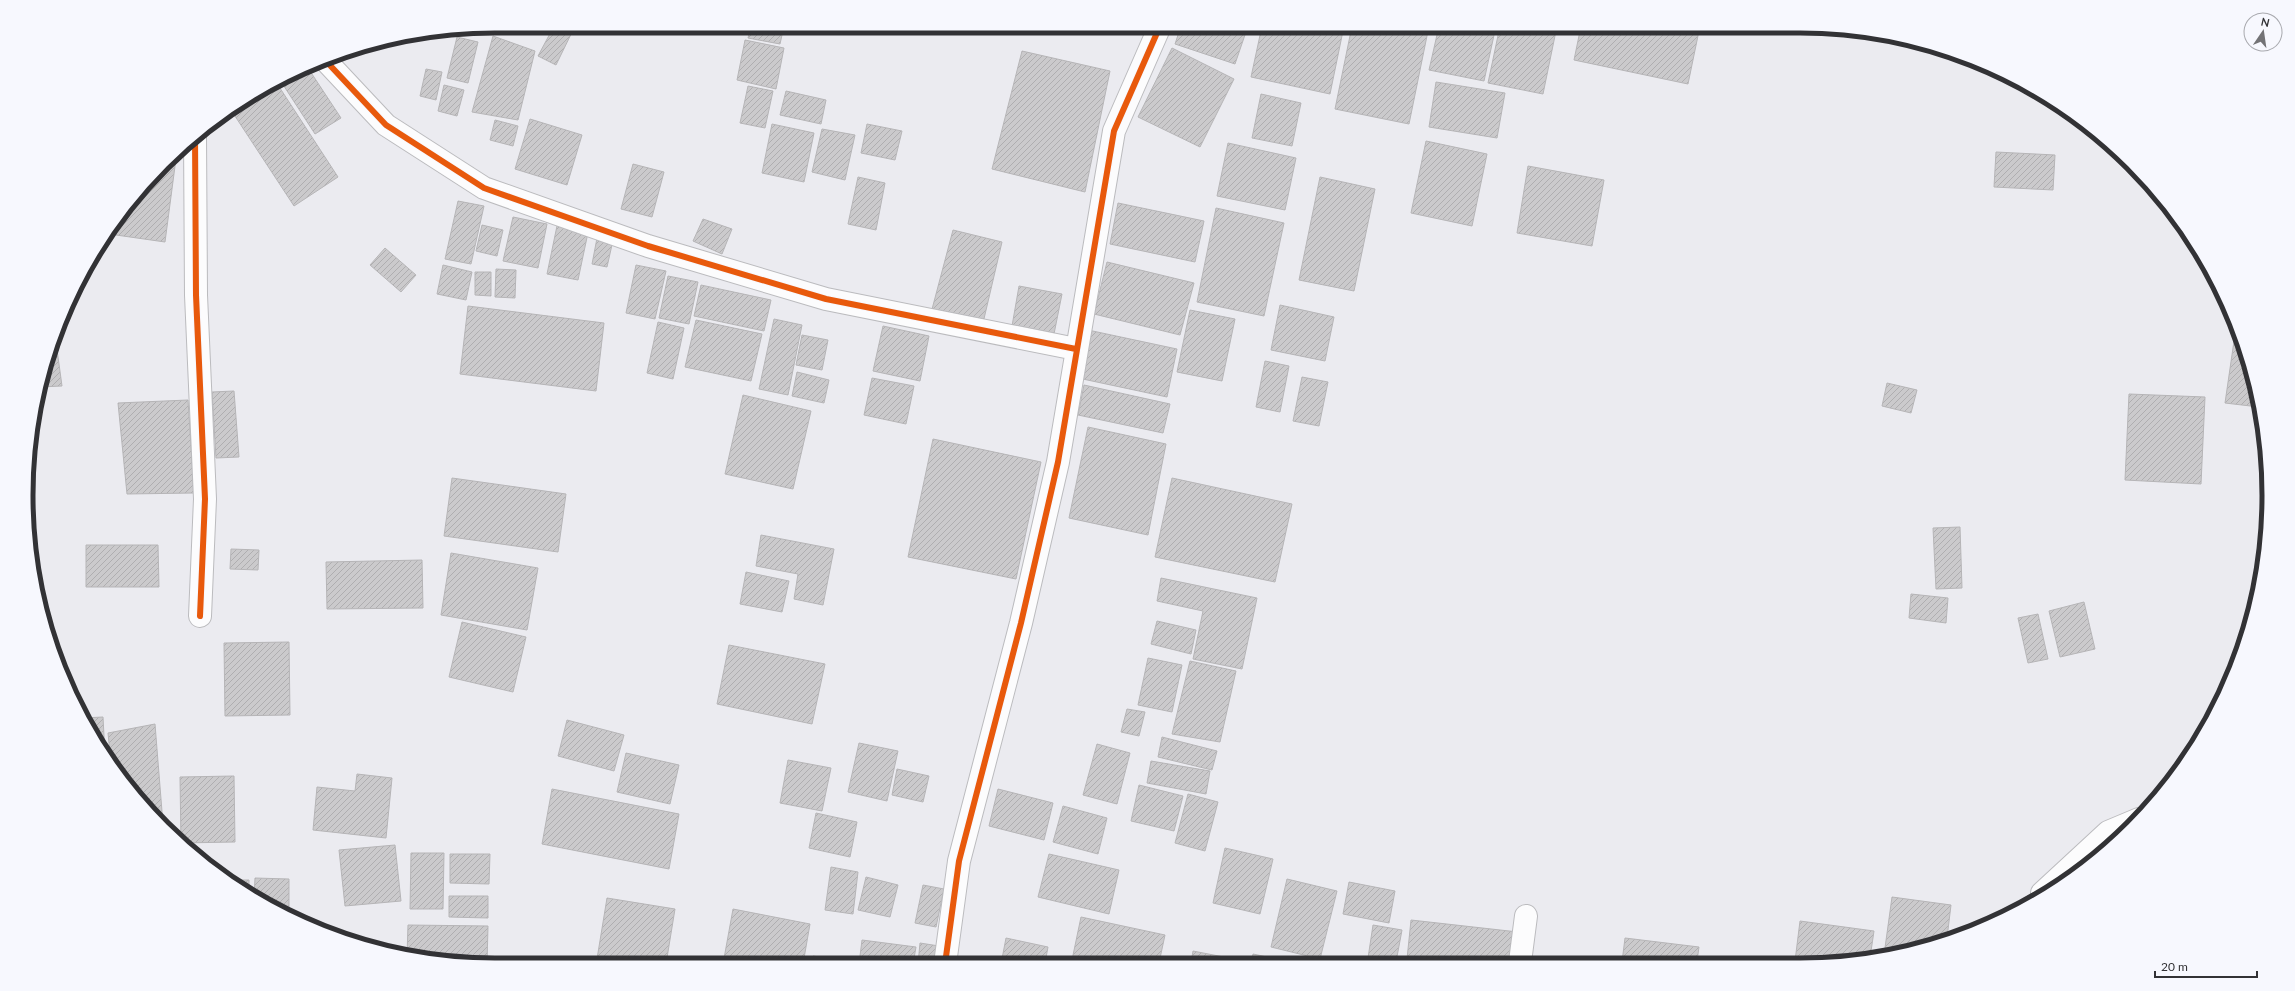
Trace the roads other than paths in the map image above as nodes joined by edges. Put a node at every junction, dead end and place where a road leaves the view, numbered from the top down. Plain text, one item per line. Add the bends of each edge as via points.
1 (1157, 33) edge
2 (329, 64) edge
3 (195, 145) edge
4 (1076, 349) junction
5 (200, 616) dead end
6 (2125, 825) edge
7 (2056, 880) edge
8 (1526, 916) dead end
9 (946, 958) edge
10 (1521, 958) edge

1 - 4 street via 1114,131
2 - 4 street via 386,125 484,188 648,246 826,299
3 - 5 street via 196,295 205,499
4 - 9 street via 1058,462 1021,623 959,860
6 - 7 street via 2108,832
8 - 10 street

